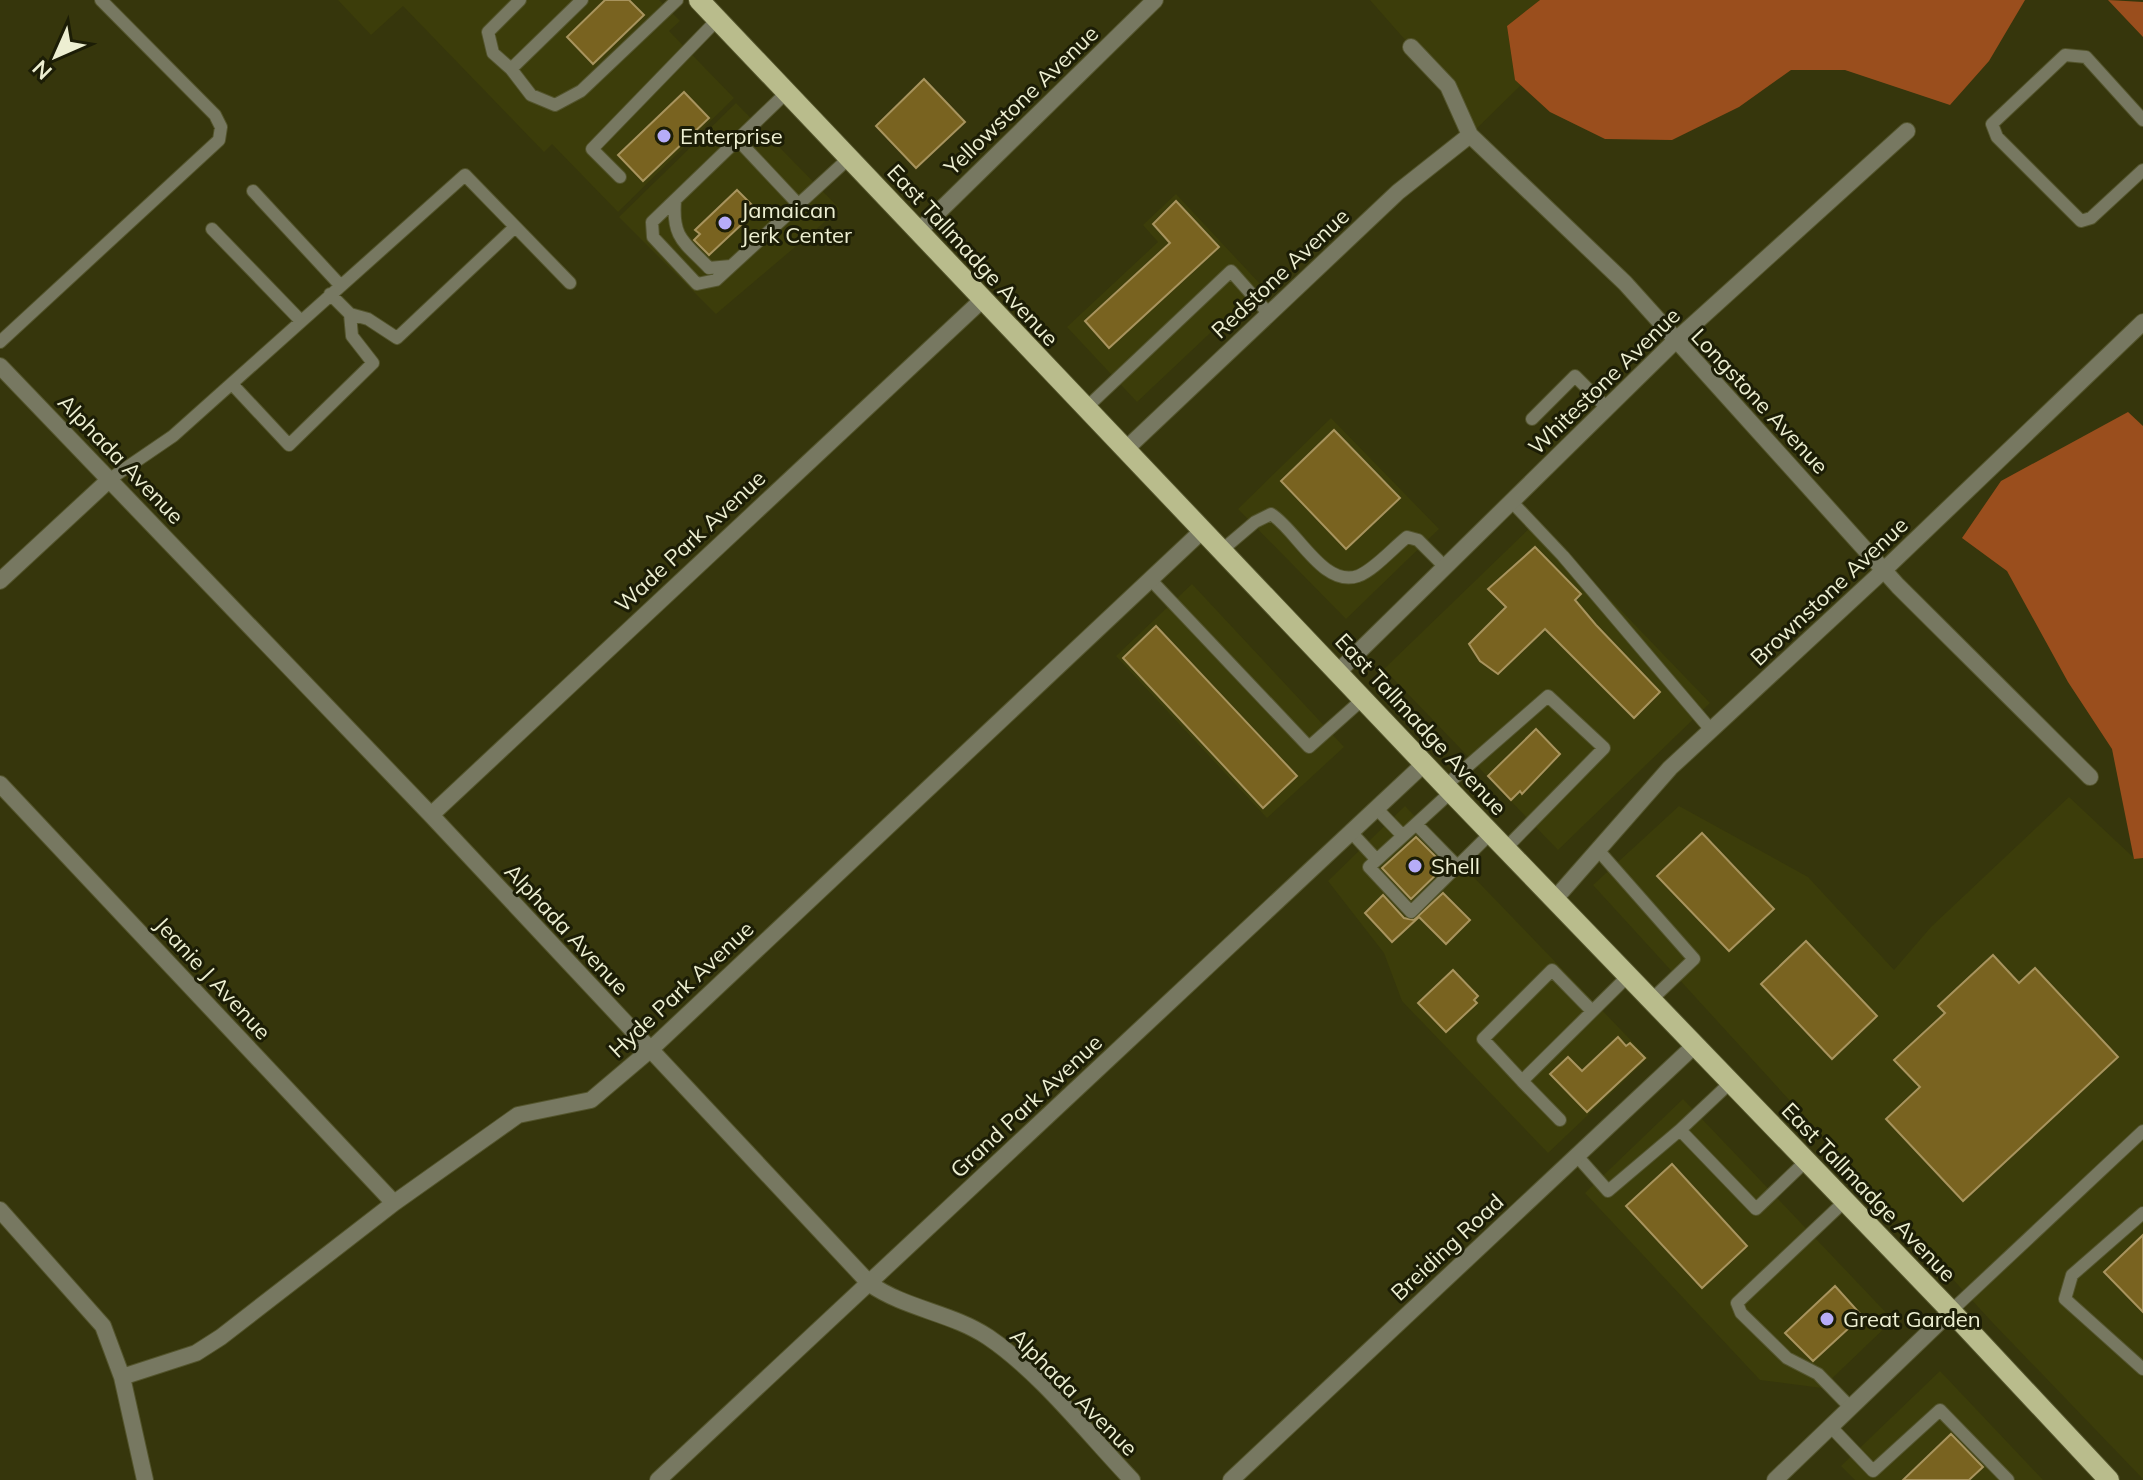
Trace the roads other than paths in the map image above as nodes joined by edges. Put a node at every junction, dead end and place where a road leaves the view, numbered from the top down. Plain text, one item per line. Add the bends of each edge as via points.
1 (101, 0) edge
2 (520, 0) edge
3 (582, 0) edge
4 (677, 0) edge
5 (1155, 0) edge
6 (708, 6) edge
7 (1411, 47) dead end
8 (511, 69) junction
9 (786, 93) junction
10 (2143, 120) edge
11 (1907, 131) dead end
12 (1470, 135) junction
13 (737, 139) junction
14 (848, 159) junction
15 (2143, 170) edge
16 (620, 177) dead end
17 (253, 191) dead end
18 (675, 201) junction
19 (799, 205) junction
20 (515, 227) junction
21 (212, 229) dead end
22 (918, 232) junction
23 (731, 266) junction
24 (570, 283) dead end
25 (335, 290) junction
26 (981, 301) junction
27 (350, 314) junction
28 (1269, 314) junction
29 (301, 321) junction
30 (2143, 322) edge
31 (1675, 341) junction
32 (0, 342) edge
33 (0, 366) edge
34 (232, 384) junction
35 (1086, 408) junction
36 (1607, 408) junction
37 (1532, 419) dead end
38 (1126, 449) junction
39 (110, 479) junction
40 (1511, 501) junction
41 (1203, 530) junction
42 (1222, 550) junction
43 (1445, 567) junction
44 (1884, 570) junction
45 (1150, 579) junction
46 (0, 581) edge
47 (1339, 671) junction
48 (1364, 698) junction
49 (1711, 730) junction
50 (1425, 763) junction
51 (2090, 777) dead end
52 (0, 784) edge
53 (1448, 789) junction
54 (1376, 808) junction
55 (431, 815) junction
56 (1417, 825) junction
57 (1351, 832) junction
58 (1491, 833) junction
59 (1399, 842) junction
60 (1505, 849) junction
61 (1598, 850) junction
62 (1376, 859) junction
63 (1458, 867) junction
64 (1554, 900) junction
65 (1627, 977) junction
66 (1650, 1001) junction
67 (1592, 1011) junction
68 (1694, 1046) junction
69 (650, 1050) junction
70 (1522, 1081) junction
71 (1730, 1083) junction
72 (1560, 1120) dead end
73 (1680, 1130) junction
74 (2143, 1131) edge
75 (1577, 1156) junction
76 (1806, 1161) junction
77 (1845, 1201) junction
78 (394, 1203) junction
79 (0, 1210) edge
80 (2143, 1213) edge
81 (870, 1284) junction
82 (1951, 1311) junction
83 (2143, 1369) edge
84 (122, 1377) junction
85 (1851, 1408) junction
86 (1831, 1427) junction
87 (1877, 1476) edge
88 (145, 1480) edge
89 (658, 1480) edge
90 (1132, 1480) edge
91 (1231, 1480) edge
92 (1775, 1480) edge
93 (2008, 1480) edge
94 (2109, 1480) edge

1 - 32 lane via 215,115 221,127 219,140
2 - 8 lane via 488,32 493,53
3 - 8 lane
4 - 8 lane via 581,91 555,105 531,95
5 - 22 street, Yellowstone Avenue
6 - 9 main road, East Tallmadge Avenue
6 - 16 lane via 592,149
7 - 12 street, Longstone Avenue via 1448,86
9 - 13 lane
9 - 14 main road, East Tallmadge Avenue
10 - 15 lane via 2086,57 2065,55 1992,124 1997,137 2081,221 2091,218
11 - 31 street, Whitestone Avenue
12 - 28 street, Redstone Avenue via 1398,192
12 - 31 street, Longstone Avenue via 1625,283
13 - 18 lane
13 - 19 lane
14 - 19 lane
14 - 22 main road, East Tallmadge Avenue
17 - 25 lane
18 - 23 lane via 673,226 680,237 709,268
18 - 23 lane via 652,222 653,237 697,284 716,280
19 - 23 lane
20 - 24 lane
20 - 25 lane via 465,175
20 - 27 lane via 397,338
21 - 29 lane
22 - 26 main road, East Tallmadge Avenue
25 - 27 lane
25 - 29 lane
26 - 35 main road, East Tallmadge Avenue
26 - 55 street, Wade Park Avenue
27 - 34 lane via 352,336 373,363 289,445
28 - 35 lane via 1231,271
28 - 38 street, Redstone Avenue
29 - 34 lane
30 - 44 street, Brownstone Avenue
31 - 36 street, Whitestone Avenue
31 - 44 street, Longstone Avenue
33 - 39 street, Alphada Avenue
34 - 39 lane via 173,436
35 - 38 main road, East Tallmadge Avenue
36 - 37 lane via 1575,376
36 - 40 street, Whitestone Avenue
38 - 41 main road, East Tallmadge Avenue
39 - 46 street
39 - 55 street, Alphada Avenue
40 - 43 street, Whitestone Avenue
40 - 49 lane
41 - 42 main road, East Tallmadge Avenue
41 - 45 street, Hyde Park Avenue
42 - 43 lane via 1271,514 1328,570 1345,578 1360,575 1407,537 1418,540
42 - 47 main road, East Tallmadge Avenue
43 - 47 street, Whitestone Avenue
44 - 49 street, Brownstone Avenue
44 - 51 street, Longstone Avenue
45 - 48 lane via 1309,747
45 - 69 street, Hyde Park Avenue
47 - 48 main road, East Tallmadge Avenue
48 - 50 main road, East Tallmadge Avenue
49 - 61 street, Brownstone Avenue
50 - 53 main road, East Tallmadge Avenue
50 - 54 street, Grand Park Avenue
52 - 78 street, Jeanie J Avenue
53 - 56 lane
53 - 58 main road, East Tallmadge Avenue
53 - 60 lane via 1548,696 1604,748
54 - 57 street, Grand Park Avenue
54 - 59 lane
55 - 69 street, Alphada Avenue
56 - 59 lane
56 - 63 lane
57 - 62 lane
57 - 81 street, Grand Park Avenue
58 - 60 main road, East Tallmadge Avenue
58 - 63 lane
59 - 62 lane
60 - 64 main road, East Tallmadge Avenue
61 - 64 street, Brownstone Avenue
61 - 66 lane via 1694,959
62 - 63 lane via 1369,867 1411,912
64 - 65 main road, East Tallmadge Avenue
65 - 66 main road, East Tallmadge Avenue
65 - 67 lane
66 - 68 main road, East Tallmadge Avenue
67 - 70 lane
67 - 70 lane via 1552,970 1483,1039
68 - 71 main road, East Tallmadge Avenue
68 - 75 street, Breiding Road
69 - 78 street, Hyde Park Avenue via 591,1100 518,1115
69 - 81 street, Alphada Avenue
70 - 72 lane
71 - 73 lane
71 - 76 main road, East Tallmadge Avenue
73 - 75 lane via 1608,1191
73 - 76 lane via 1756,1209
74 - 82 lane
75 - 91 street, Breiding Road
76 - 77 main road, East Tallmadge Avenue
77 - 82 main road, East Tallmadge Avenue
77 - 85 lane via 1737,1303 1787,1358 1818,1374
78 - 84 street, Hyde Park Avenue via 196,1353
79 - 84 street via 93,1311
80 - 83 lane via 2072,1275 2065,1299
81 - 89 street, Grand Park Avenue
81 - 90 street, Alphada Avenue via 894,1300 987,1336
82 - 85 street
82 - 94 main road, East Tallmadge Avenue
84 - 88 street
85 - 86 street
86 - 87 lane
86 - 92 street
87 - 93 lane via 1940,1410

